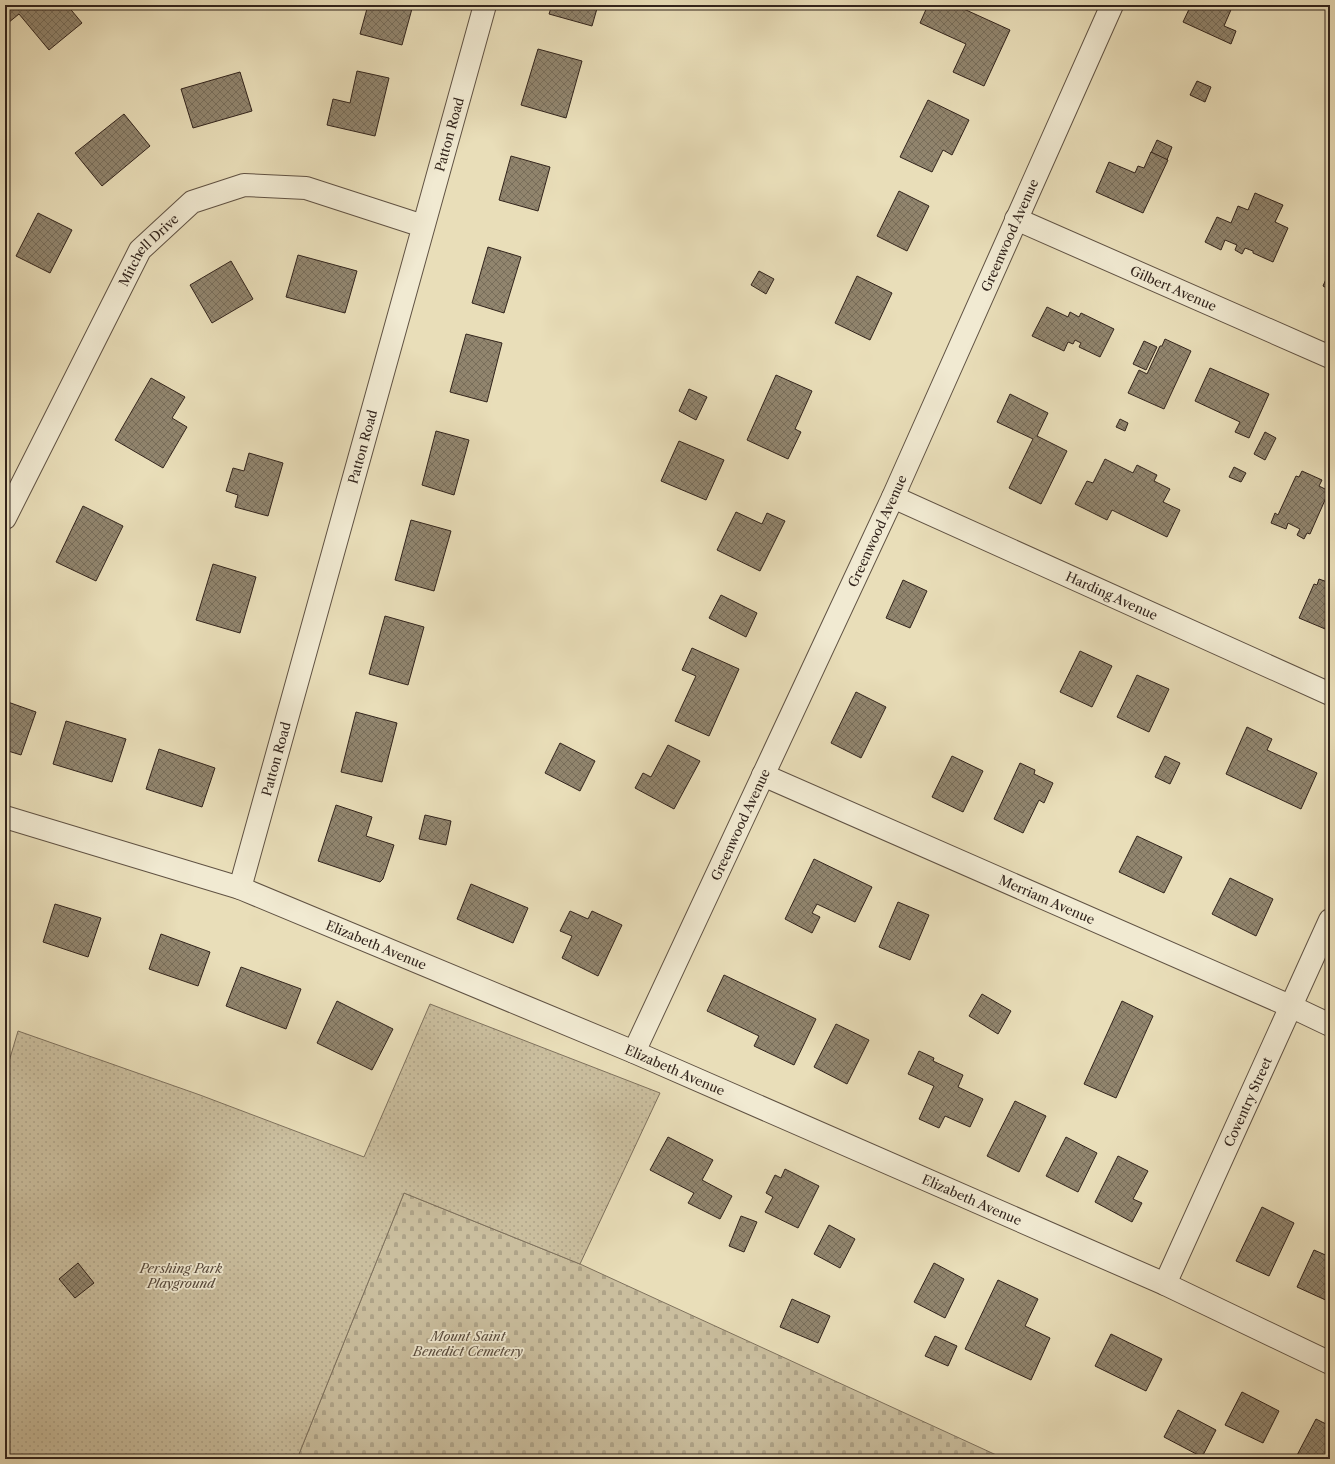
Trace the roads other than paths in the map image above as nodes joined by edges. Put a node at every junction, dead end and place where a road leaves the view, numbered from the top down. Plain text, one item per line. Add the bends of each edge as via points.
1 (485, 5) edge
2 (1112, 5) edge
3 (1016, 219) junction
4 (423, 226) junction
5 (1330, 358) edge
6 (893, 497) junction
7 (5, 518) edge
8 (1330, 694) edge
9 (763, 775) junction
10 (5, 817) edge
11 (240, 888) junction
12 (1330, 920) edge
13 (1290, 1006) junction
14 (1330, 1025) edge
15 (634, 1052) junction
16 (1165, 1284) junction
17 (1330, 1363) edge

1 - 4 street, Patton Road
2 - 3 street, Greenwood Avenue
3 - 5 street, Gilbert Avenue
3 - 6 street, Greenwood Avenue
4 - 7 street, Mitchell Drive via 306,188 244,185 192,202 140,250
4 - 11 street, Patton Road
6 - 8 street, Harding Avenue
6 - 9 street, Greenwood Avenue
9 - 13 street, Merriam Avenue
9 - 15 street, Greenwood Avenue
10 - 11 street, Elizabeth Avenue
11 - 15 street, Elizabeth Avenue
12 - 13 street, Coventry Street
13 - 14 street, Merriam Avenue
13 - 16 street, Coventry Street
15 - 16 street, Elizabeth Avenue
16 - 17 street, Elizabeth Avenue

